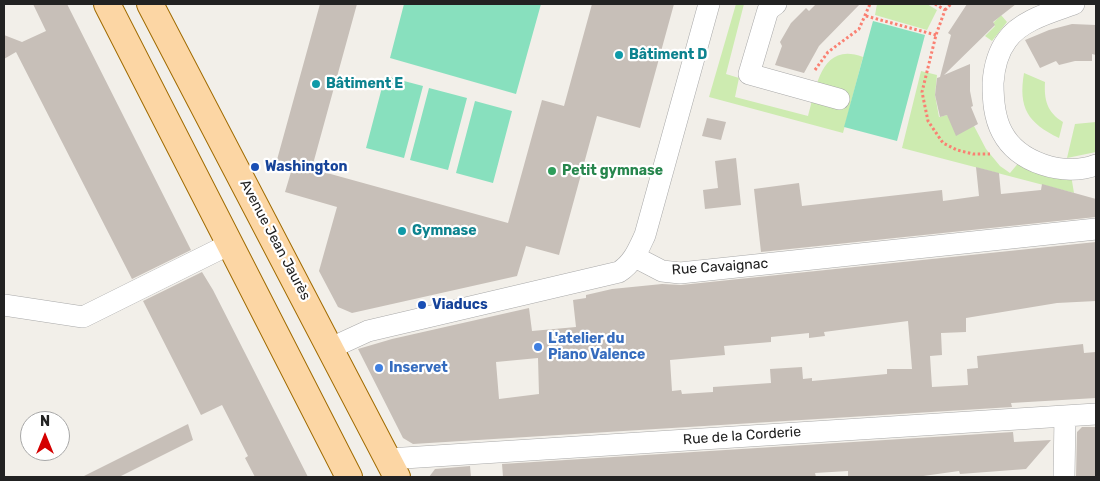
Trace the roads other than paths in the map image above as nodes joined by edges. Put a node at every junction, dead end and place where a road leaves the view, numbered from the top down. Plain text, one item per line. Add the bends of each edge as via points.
1 (107, 4) edge
2 (150, 4) edge
3 (709, 4) edge
4 (776, 4) edge
5 (1074, 4) edge
6 (839, 99) dead end
7 (1096, 165) edge
8 (1096, 229) edge
9 (230, 244) junction
10 (635, 257) junction
11 (4, 306) edge
12 (331, 348) junction
13 (296, 375) junction
14 (1096, 414) edge
15 (1065, 416) junction
16 (392, 468) edge
17 (349, 477) edge
18 (358, 477) edge
19 (1064, 477) edge

1 - 9 main road
2 - 12 main road, Avenue Jean Jaurès
3 - 10 street via 645,235
4 - 6 street via 768,10 749,74
5 - 7 street via 1037,18 1016,30 1007,40 994,72 995,114 1002,133 1014,148 1036,163 1066,169
8 - 10 street, Rue Cavaignac via 680,273 662,271
9 - 11 street via 83,317
9 - 13 main road
10 - 12 street via 619,272 368,331
12 - 16 main road, Avenue Jean Jaurès
13 - 17 main road
13 - 18 street via 305,371
14 - 15 street, Rue de la Corderie
15 - 16 street, Rue de la Corderie
15 - 19 street

